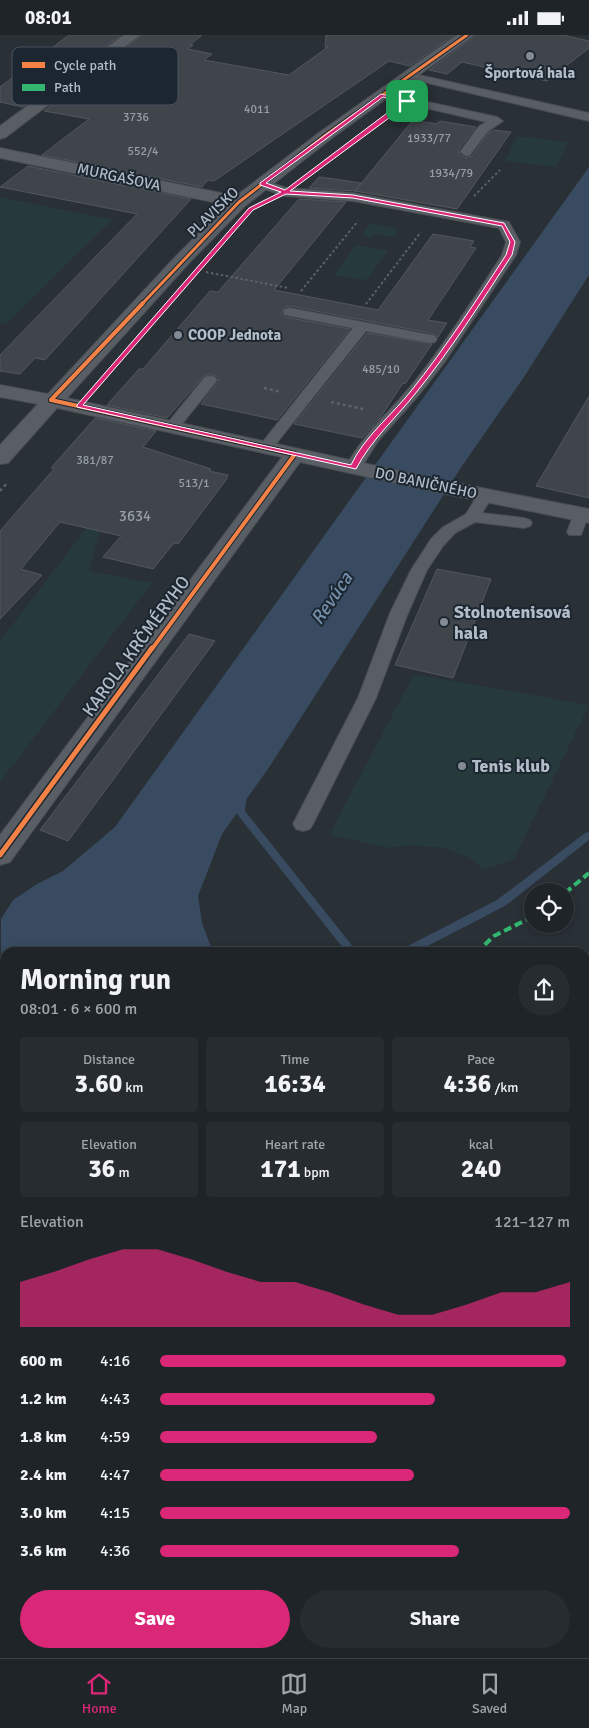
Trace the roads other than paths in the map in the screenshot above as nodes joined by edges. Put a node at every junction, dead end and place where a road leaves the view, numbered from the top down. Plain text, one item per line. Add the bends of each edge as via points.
1 (133, 35) edge
2 (466, 35) edge
3 (117, 47) edge
4 (410, 76) junction
5 (382, 95) junction
6 (40, 105) edge
7 (589, 117) edge
8 (0, 135) edge
9 (466, 152) dead end
10 (0, 153) edge
11 (262, 184) junction
12 (238, 202) junction
13 (290, 312) dead end
14 (362, 326) junction
15 (430, 339) dead end
16 (210, 380) dead end
17 (0, 391) edge
18 (51, 400) junction
19 (172, 427) junction
20 (266, 447) junction
21 (295, 454) junction
22 (0, 457) edge
23 (358, 469) junction
24 (485, 496) junction
25 (472, 517) junction
26 (582, 521) edge
27 (524, 523) dead end
28 (303, 824) dead end
29 (0, 855) edge

1 - 3 street
2 - 4 street, PLAVISKO
4 - 5 street, PLAVISKO
4 - 7 lane
5 - 9 lane via 437,112 496,121 483,129
5 - 11 street, PLAVISKO
6 - 8 street
10 - 12 street, MURGAŠOVA
11 - 12 street, PLAVISKO
11 - 23 lane via 286,192 353,197 504,225 513,242 509,255 456,334 357,459
12 - 18 street, PLAVISKO
13 - 14 lane
14 - 15 lane
14 - 20 lane
16 - 19 lane
17 - 18 street, DO BANIČNÉHO
18 - 19 street, DO BANIČNÉHO
18 - 22 street, PLAVISKO
19 - 20 street, DO BANIČNÉHO
20 - 21 street, DO BANIČNÉHO
21 - 23 street, DO BANIČNÉHO
21 - 29 street, KAROLA KRČMÉRYHO
23 - 24 street, DO BANIČNÉHO
24 - 25 lane
24 - 26 street, DO BANIČNÉHO
25 - 27 lane
25 - 28 lane via 449,531 419,570 367,698

